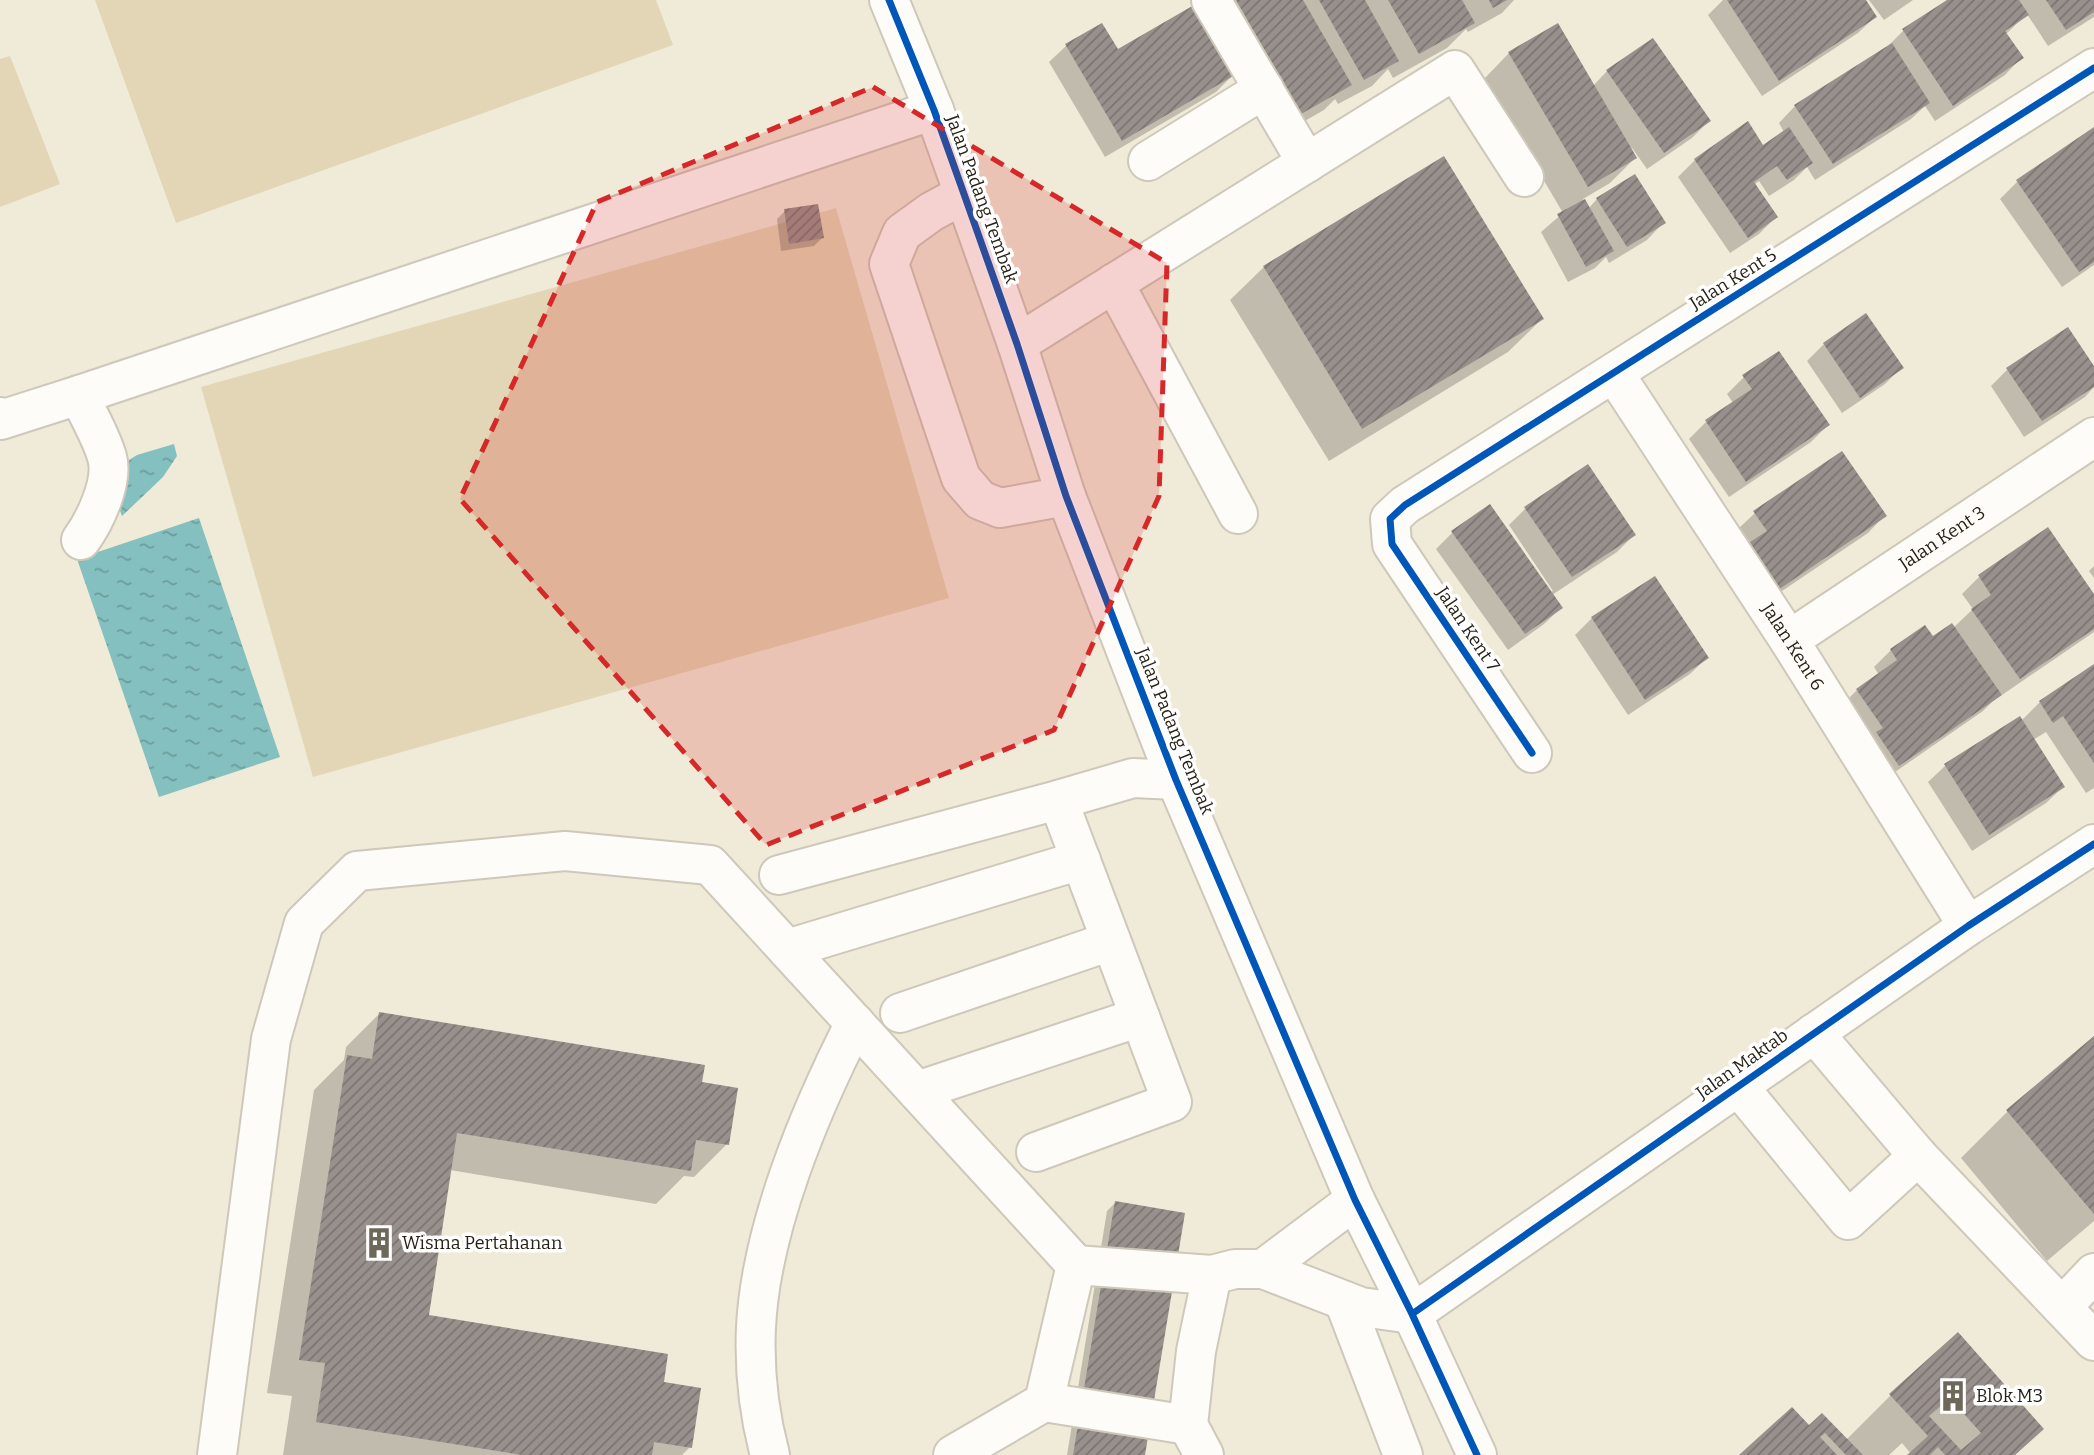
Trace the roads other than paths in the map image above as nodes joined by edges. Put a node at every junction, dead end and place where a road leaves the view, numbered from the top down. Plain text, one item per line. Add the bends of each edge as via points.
1 (889, 0) edge
2 (1211, 0) edge
3 (2094, 68) edge
4 (1264, 89) junction
5 (934, 110) junction
6 (1148, 161) dead end
7 (1307, 163) junction
8 (1524, 177) dead end
9 (964, 194) junction
10 (1114, 283) junction
11 (1017, 344) junction
12 (1614, 373) junction
13 (79, 395) junction
14 (0, 417) edge
15 (2094, 438) edge
16 (1066, 496) junction
17 (1238, 514) dead end
18 (1390, 519) joint
19 (80, 540) dead end
20 (1789, 640) junction
21 (1532, 753) dead end
22 (1176, 779) junction
23 (1058, 800) junction
24 (2094, 844) edge
25 (1081, 860) junction
26 (779, 874) dead end
27 (1968, 926) junction
28 (1111, 941) junction
29 (787, 949) junction
30 (900, 1013) dead end
31 (1140, 1017) junction
32 (855, 1023) junction
33 (1814, 1033) junction
34 (1738, 1086) junction
35 (917, 1091) junction
36 (1036, 1153) dead end
37 (1918, 1156) junction
38 (1355, 1200) junction
39 (1076, 1265) junction
40 (1263, 1269) junction
41 (2094, 1273) edge
42 (1212, 1275) junction
43 (1343, 1301) junction
44 (2062, 1307) junction
45 (1412, 1314) junction
46 (2094, 1341) edge
47 (1044, 1402) junction
48 (1196, 1440) edge
49 (217, 1455) edge
50 (770, 1455) edge
51 (953, 1455) edge
52 (1403, 1455) edge
53 (1478, 1455) edge

1 - 5 street, Jalan Padang Tembak
2 - 4 street
3 - 12 street, Jalan Kent 5
4 - 6 street
4 - 7 street
5 - 9 street, Jalan Padang Tembak
5 - 13 street
7 - 8 street via 1455,71
7 - 10 street
9 - 11 street, Jalan Padang Tembak
9 - 16 street via 902,233 888,264 961,478 980,500 1000,508
10 - 11 street
10 - 17 street
11 - 16 street, Jalan Padang Tembak
12 - 18 street, Jalan Kent 5 via 1405,505
12 - 20 street, Jalan Kent 6
13 - 14 street
13 - 19 street via 108,459 101,503
15 - 20 street, Jalan Kent 3
16 - 22 street, Jalan Padang Tembak
18 - 21 street, Jalan Kent 7 via 1392,544
20 - 27 street, Jalan Kent 6
22 - 23 street via 1133,778
22 - 38 street, Jalan Padang Tembak
23 - 25 street
23 - 26 street
24 - 27 street, Jalan Maktab
25 - 28 street
25 - 29 street
27 - 33 street, Jalan Maktab
28 - 30 street
28 - 31 street
29 - 32 street
29 - 49 street via 710,865 565,851 357,871 304,923 271,1039
31 - 35 street
31 - 36 street via 1172,1102
32 - 35 street
32 - 50 street via 802,1145 781,1205 762,1285 756,1364
33 - 34 street, Jalan Maktab
33 - 37 street
34 - 37 street via 1848,1220
34 - 45 street, Jalan Maktab
35 - 39 street
37 - 44 street
38 - 40 street
38 - 45 street, Jalan Padang Tembak
39 - 42 street
39 - 47 street
40 - 42 street
40 - 43 street
41 - 44 street
42 - 48 street via 1196,1351
43 - 45 street
43 - 52 street
44 - 46 street
45 - 53 street, Jalan Padang Tembak
47 - 48 street
47 - 51 street

